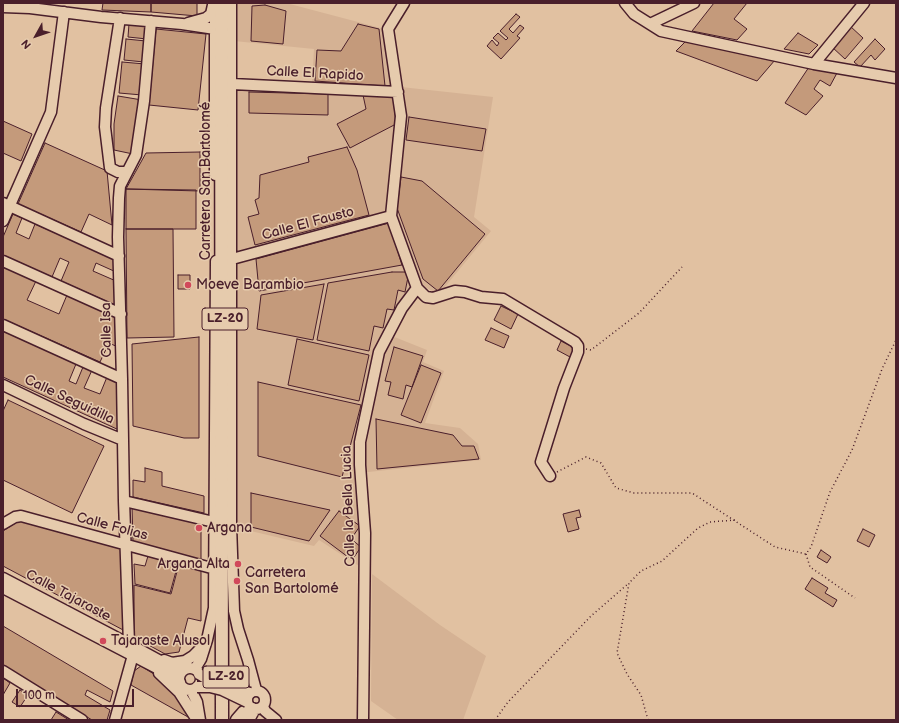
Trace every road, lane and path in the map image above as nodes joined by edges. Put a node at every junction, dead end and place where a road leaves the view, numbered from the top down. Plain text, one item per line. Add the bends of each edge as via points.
1 (9, 3) edge
2 (214, 3) edge
3 (221, 3) edge
4 (226, 3) edge
5 (231, 3) edge
6 (404, 3) edge
7 (625, 3) edge
8 (694, 3) edge
9 (864, 3) edge
10 (3, 7) edge
11 (30, 8) junction
12 (64, 12) junction
13 (120, 18) junction
14 (151, 21) junction
15 (182, 24) junction
16 (650, 24) junction
17 (215, 29) junction
18 (814, 64) junction
19 (896, 78) edge
20 (232, 84) junction
21 (398, 92) junction
22 (127, 172) junction
23 (221, 176) junction
24 (6, 205) edge
25 (391, 216) junction
26 (3, 221) edge
27 (216, 237) junction
28 (120, 256) junction
29 (232, 259) junction
30 (3, 261) edge
31 (682, 266) dead end
32 (221, 288) junction
33 (417, 288) junction
34 (121, 314) junction
35 (3, 326) edge
36 (896, 340) edge
37 (578, 346) junction
38 (122, 379) junction
39 (3, 385) edge
40 (123, 440) junction
41 (550, 476) joint
42 (124, 501) junction
43 (735, 520) junction
44 (5, 521) edge
45 (214, 522) junction
46 (126, 546) junction
47 (806, 554) junction
48 (215, 569) junction
49 (3, 578) edge
50 (629, 583) junction
51 (3, 588) edge
52 (855, 598) dead end
53 (207, 640) junction
54 (129, 644) junction
55 (133, 655) junction
56 (148, 659) junction
57 (184, 670) junction
58 (3, 671) edge
59 (197, 671) junction
60 (180, 682) junction
61 (194, 688) junction
62 (253, 704) edge
63 (82, 720) edge
64 (115, 720) edge
65 (197, 720) edge
66 (200, 720) edge
67 (222, 720) edge
68 (226, 720) edge
69 (237, 720) edge
70 (276, 720) edge
71 (363, 720) edge
72 (495, 720) edge
73 (648, 720) edge

1 - 11 street
2 - 15 street via 211,14 206,18
2 - 17 street, Carretera San Bartolomé
3 - 23 main road, Carretera San Bartolomé / LZ-20
4 - 68 main road, Carretera San Bartolomé / LZ-20
5 - 20 street, Carretera San Bartolomé
6 - 21 street via 388,29
7 - 16 street via 634,14
8 - 16 street
9 - 18 street
10 - 11 street
11 - 12 street
12 - 13 street
12 - 24 street via 51,112
13 - 14 street
13 - 22 street via 105,127 110,168 118,172
14 - 15 street
14 - 22 street, Calle Isa via 140,132 136,155
15 - 17 street
16 - 18 street via 661,30
17 - 27 street, Carretera San Bartolomé
18 - 19 street
20 - 21 street, Calle El Rapido
20 - 29 street, Carretera San Bartolomé
21 - 25 street via 401,116
22 - 28 street, Calle Isa via 119,192
23 - 27 main road
23 - 32 main road, Carretera San Bartolomé / LZ-20
24 - 26 street
24 - 28 street
25 - 29 street, Calle El Fausto
25 - 33 street
27 - 32 main road
27 - 45 street, Carretera San Bartolomé
28 - 34 street, Calle Isa
29 - 62 street, Carretera San Bartolomé via 231,525 234,611 248,660
30 - 34 street
31 - 37 path via 639,313 591,350
32 - 67 main road, Carretera San Bartolomé / LZ-20
33 - 37 street via 426,297 433,298 455,291 504,299
33 - 71 street, Calle la Bella Lucia via 402,308 379,352 360,442 366,533
34 - 38 street, Calle Isa
35 - 38 street
36 - 47 path via 882,369 852,450 830,492 811,548
37 - 41 street via 541,462
38 - 40 street, Calle Isa
39 - 40 street, Calle Seguidilla
40 - 42 street, Calle Isa
41 - 43 path via 586,457 601,463 616,488 634,493 692,493
42 - 45 street
42 - 46 street, Calle Isa
43 - 47 path via 775,547
43 - 50 path via 710,522 698,528 662,561 641,571
44 - 46 street, Calle Folias via 21,516
45 - 48 street, Carretera San Bartolomé
46 - 48 street, Calle Folias
46 - 54 street, Calle Isa
47 - 52 path via 810,567
48 - 53 street, Carretera San Bartolomé via 214,608
49 - 54 street, Calle Tajaraste
50 - 72 path via 591,616 508,702
50 - 73 path via 616,652 641,696
51 - 55 street, Calle Tajaraste
53 - 56 street via 185,661 172,663
53 - 59 street, Carretera San Bartolomé
54 - 56 street, Calle Tajaraste
55 - 56 street, Calle Tajaraste
55 - 64 street
56 - 57 street, Calle Tajaraste
56 - 60 street, Calle Tajaraste
56 - 65 street via 178,692
57 - 59 street via 190,668
57 - 60 street via 180,675
58 - 63 street
59 - 61 street via 201,681
59 - 62 street, bridge
60 - 61 street via 184,688
61 - 62 street, bridge via 210,687 222,690
61 - 66 street
62 - 69 main road
62 - 70 street

